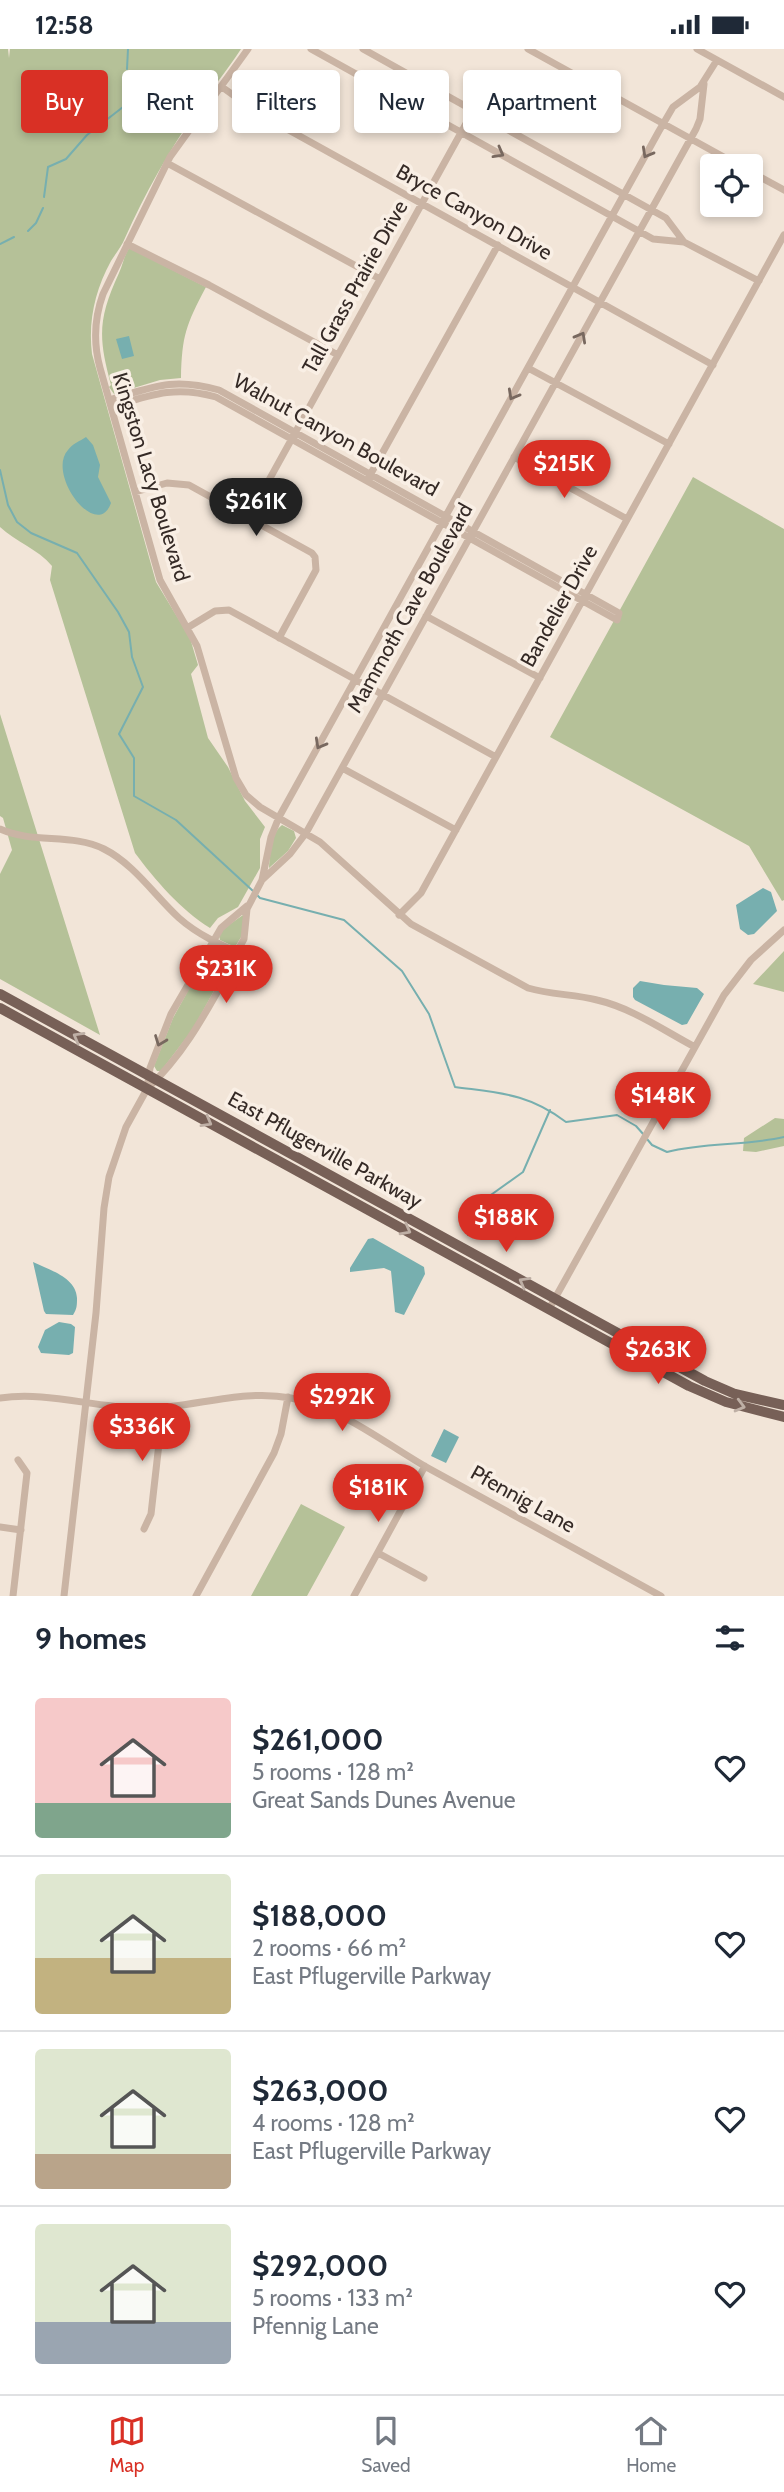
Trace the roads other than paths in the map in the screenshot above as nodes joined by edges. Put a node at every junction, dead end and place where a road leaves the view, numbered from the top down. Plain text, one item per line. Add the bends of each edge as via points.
1 (248, 49) edge
2 (311, 49) edge
3 (363, 49) edge
4 (528, 49) edge
5 (696, 49) edge
6 (717, 60) junction
7 (704, 82) junction
8 (222, 87) junction
9 (784, 97) edge
10 (463, 105) edge
11 (663, 124) junction
12 (463, 128) edge
13 (461, 132) junction
14 (513, 133) edge
15 (691, 139) junction
16 (718, 154) edge
17 (167, 163) junction
18 (763, 179) edge
19 (784, 190) edge
20 (624, 194) junction
21 (422, 203) junction
22 (652, 210) junction
23 (612, 216) junction
24 (640, 231) junction
25 (784, 235) edge
26 (684, 242) junction
27 (127, 244) junction
28 (498, 245) junction
29 (380, 279) junction
30 (759, 281) junction
31 (573, 287) junction
32 (600, 302) junction
33 (338, 355) junction
34 (713, 365) junction
35 (528, 368) junction
36 (555, 383) junction
37 (110, 403) junction
38 (293, 436) junction
39 (669, 444) junction
40 (514, 457) junction
41 (368, 478) junction
42 (135, 492) junction
43 (248, 517) junction
44 (444, 519) junction
45 (628, 519) junction
46 (471, 535) junction
47 (584, 598) junction
48 (426, 616) junction
49 (187, 628) junction
50 (279, 638) junction
51 (540, 678) junction
52 (356, 679) junction
53 (382, 695) junction
54 (496, 757) junction
55 (342, 768) junction
56 (279, 817) junction
57 (1, 829) edge
58 (456, 830) junction
59 (306, 833) junction
60 (262, 880) junction
61 (249, 904) junction
62 (399, 915) junction
63 (784, 930) edge
64 (213, 941) junction
65 (241, 954) junction
66 (0, 994) edge
67 (0, 1008) edge
68 (695, 1047) junction
69 (153, 1077) junction
70 (147, 1089) junction
71 (356, 1189) junction
72 (350, 1200) junction
73 (555, 1299) junction
74 (549, 1309) junction
75 (288, 1397) junction
76 (0, 1398) edge
77 (86, 1403) junction
78 (784, 1405) edge
79 (163, 1408) junction
80 (784, 1417) edge
81 (18, 1460) dead end
82 (425, 1466) junction
83 (0, 1527) edge
84 (21, 1529) junction
85 (144, 1529) dead end
86 (378, 1553) junction
87 (424, 1578) dead end
88 (13, 1596) edge
89 (64, 1596) edge
90 (196, 1596) edge
91 (354, 1596) edge
92 (661, 1596) edge

1 - 8 street, Kingston Lacy Boulevard
2 - 13 street
3 - 10 street
4 - 11 street
5 - 6 street
6 - 7 street, Mammoth Cave Boulevard
6 - 9 street
7 - 11 street, Mammoth Cave Boulevard via 673,107
7 - 15 street, Mammoth Cave Boulevard via 700,121
8 - 17 street, Kingston Lacy Boulevard
8 - 21 street, Bryce Canyon Drive via 258,113
11 - 15 street
11 -> 20 street, Mammoth Cave Boulevard
12 - 13 street, Tall Grass Prairie Drive
13 - 21 street, Tall Grass Prairie Drive
13 -> 23 street
14 - 20 street
15 - 16 street
15 - 22 street, Mammoth Cave Boulevard
17 - 27 street, Kingston Lacy Boulevard
17 - 29 street
18 - 19 street
20 - 22 street
20 - 23 street, Mammoth Cave Boulevard
21 - 28 street, Bryce Canyon Drive
21 - 29 street, Tall Grass Prairie Drive
22 - 24 street, Mammoth Cave Boulevard
22 - 26 street via 668,219
23 - 24 street
23 - 31 street, Mammoth Cave Boulevard
24 - 26 street via 657,240
24 - 32 street, Mammoth Cave Boulevard
25 - 30 street, Bandelier Drive
26 - 30 street
27 - 33 street
27 - 37 street, Kingston Lacy Boulevard via 95,323 97,356
28 - 31 street, Bryce Canyon Drive
28 - 41 street
29 - 33 street, Tall Grass Prairie Drive
30 - 34 street, Bandelier Drive
31 - 32 street, Bryce Canyon Drive
31 - 35 street, Mammoth Cave Boulevard
32 - 34 street, Bryce Canyon Drive
36 -> 32 street, Mammoth Cave Boulevard
33 - 38 street, Tall Grass Prairie Drive
34 - 39 street, Bandelier Drive
35 - 36 street
35 -> 44 street, Mammoth Cave Boulevard
36 - 39 street
36 - 40 street, Mammoth Cave Boulevard
37 - 38 street, Walnut Canyon Boulevard via 167,383 201,385 219,390
37 - 42 street, Kingston Lacy Boulevard
38 - 41 street, Walnut Canyon Boulevard
38 - 43 street, Tall Grass Prairie Drive
39 - 45 street, Bandelier Drive
40 - 45 street
40 - 46 street, Mammoth Cave Boulevard
41 - 44 street, Walnut Canyon Boulevard
42 - 43 street via 181,483
42 - 49 street, Kingston Lacy Boulevard via 160,580
43 - 50 street via 315,557 315,574
44 - 46 street, Walnut Canyon Boulevard
44 - 52 street, Mammoth Cave Boulevard
45 - 47 street, Bandelier Drive
46 - 47 street, Walnut Canyon Boulevard
46 - 48 street, Mammoth Cave Boulevard
47 - 51 street, Bandelier Drive
48 - 51 street
48 - 53 street, Mammoth Cave Boulevard
49 - 50 street via 225,609
49 - 56 street, Kingston Lacy Boulevard via 200,654 236,778 253,802
50 - 52 street
51 - 54 street, Bandelier Drive
52 - 53 street
52 -> 56 street, Mammoth Cave Boulevard
53 - 54 street
53 - 55 street, Mammoth Cave Boulevard
54 - 58 street, Bandelier Drive
55 - 58 street
55 - 59 street, Mammoth Cave Boulevard
56 - 59 street, Kingston Lacy Boulevard
56 - 60 street, Mammoth Cave Boulevard
57 - 64 street via 104,849 185,923
58 - 62 street, Bandelier Drive via 421,893
59 - 60 street, Mammoth Cave Boulevard
59 - 62 street, Kingston Lacy Boulevard
60 - 61 street, Mammoth Cave Boulevard
61 - 64 street, Mammoth Cave Boulevard via 221,927
61 - 65 street, Mammoth Cave Boulevard
62 - 68 street, Kingston Lacy Boulevard via 528,988 621,1007
63 - 68 street via 740,973
64 - 65 street
64 -> 69 street, Mammoth Cave Boulevard via 171,1014 158,1046
65 - 69 street, Mammoth Cave Boulevard via 179,1055
69 -> 66 main road, East Pflugerville Parkway
67 - 70 main road, East Pflugerville Parkway
68 - 73 street
69 - 70 street, Mammoth Cave Boulevard
69 - 71 main road, East Pflugerville Parkway
70 -> 72 main road, East Pflugerville Parkway
70 - 77 street via 122,1138 109,1177
71 - 72 street
73 -> 71 main road, East Pflugerville Parkway
72 -> 74 main road, East Pflugerville Parkway
73 - 74 street
73 - 78 main road, East Pflugerville Parkway via 705,1381 735,1394
74 -> 80 main road, East Pflugerville Parkway via 690,1386 726,1402
75 - 79 street, Pfennig Lane via 246,1395
75 - 82 street, Pfennig Lane via 339,1415
75 - 90 street via 274,1453
76 - 77 street, Pfennig Lane
77 - 79 street, Pfennig Lane
77 - 89 street
79 - 85 street via 150,1514
81 - 84 street via 27,1473
82 - 86 street
82 - 92 street, Pfennig Lane
83 - 84 street
84 - 88 street
86 - 87 street
86 - 91 street

